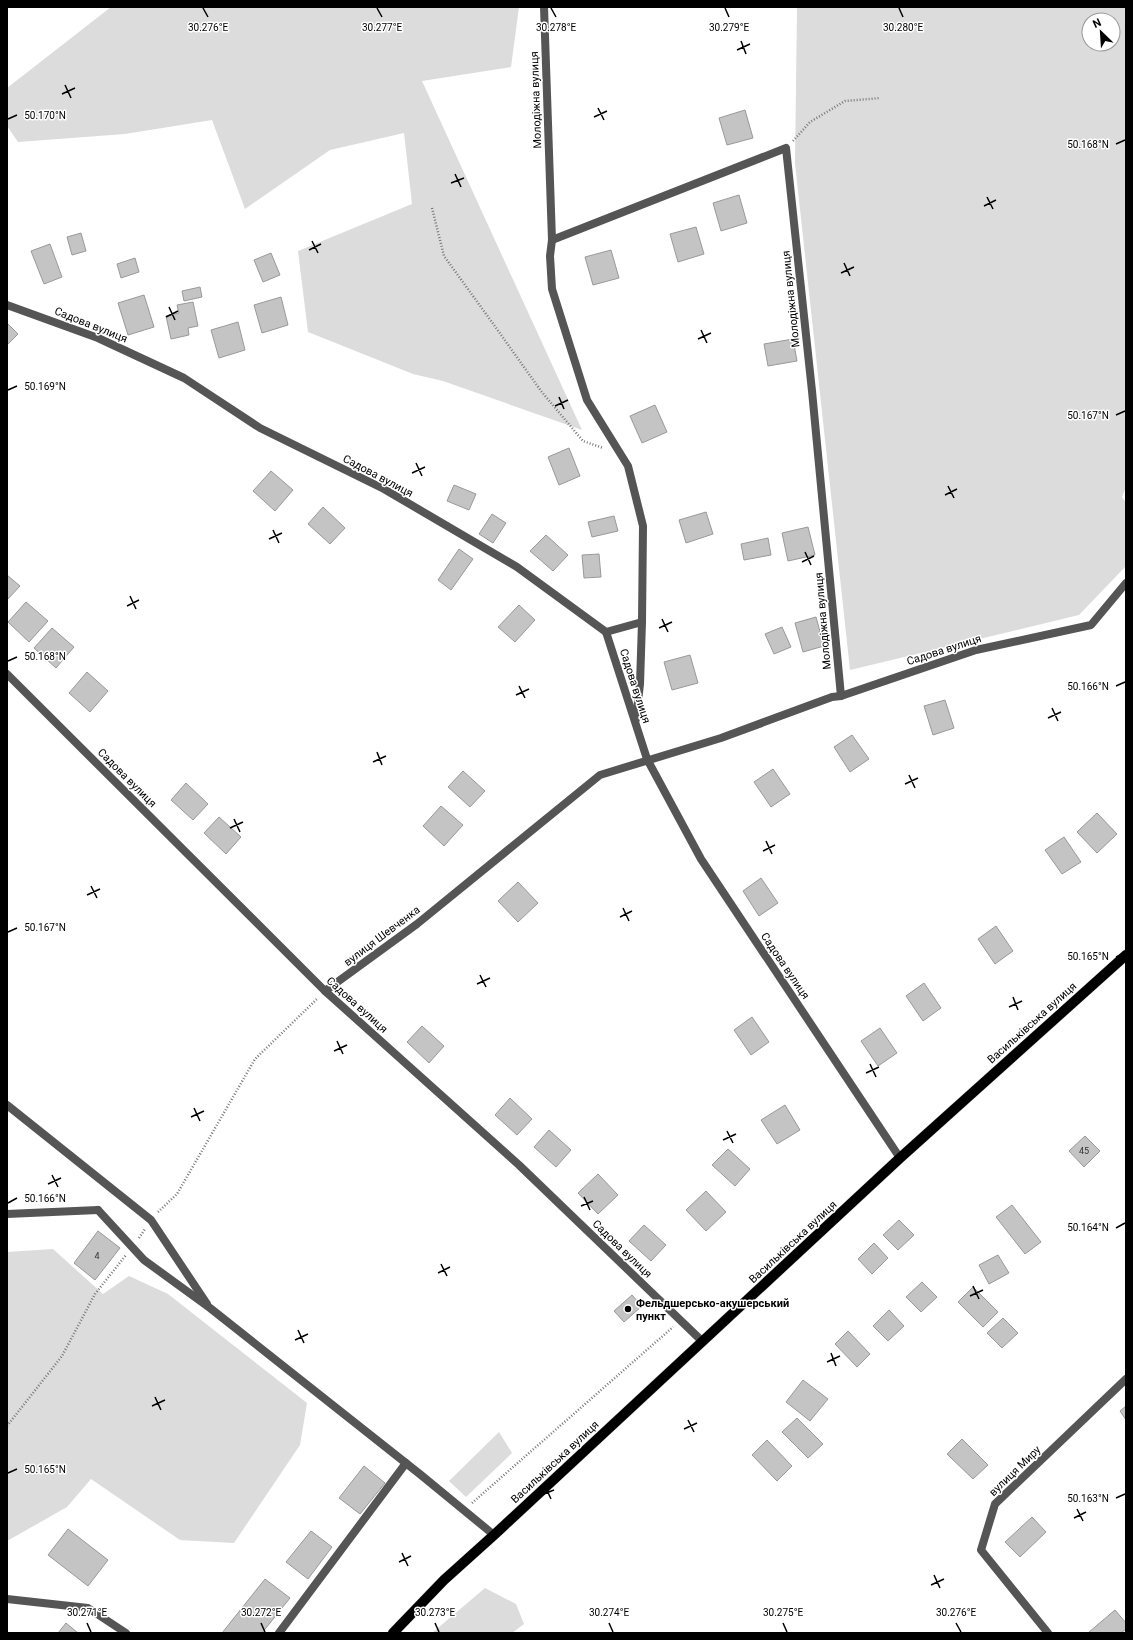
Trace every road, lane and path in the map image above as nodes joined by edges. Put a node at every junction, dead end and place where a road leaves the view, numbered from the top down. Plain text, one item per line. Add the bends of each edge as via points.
1 (544, 7) edge
2 (880, 98) dead end
3 (786, 148) junction
4 (432, 208) dead end
5 (552, 240) junction
6 (7, 305) edge
7 (620, 454) junction
8 (1126, 583) edge
9 (642, 622) junction
10 (606, 632) junction
11 (7, 674) edge
12 (841, 696) junction
13 (635, 722) junction
14 (647, 759) junction
15 (1126, 955) edge
16 (325, 991) junction
17 (7, 1105) edge
18 (900, 1158) junction
19 (7, 1214) edge
20 (151, 1220) junction
21 (132, 1247) junction
22 (210, 1308) junction
23 (681, 1320) junction
24 (703, 1342) junction
25 (1126, 1379) edge
26 (7, 1426) edge
27 (406, 1463) junction
28 (464, 1510) junction
29 (494, 1535) junction
30 (7, 1599) edge
31 (126, 1633) edge
32 (280, 1633) edge
33 (393, 1633) edge
34 (1048, 1633) edge

1 - 5 street, Молодіжна вулиця
2 - 3 path via 845,101 810,122
3 - 5 street
3 - 12 street, Молодіжна вулиця
4 - 7 path via 444,256 541,391 583,441
5 - 7 street, Молодіжна вулиця via 552,289 561,319 587,400
6 - 10 street, Садова вулиця via 98,338 184,378 260,428 384,489 518,567
7 - 9 street, Молодіжна вулиця via 628,466 643,526
8 - 12 street, Садова вулиця via 1091,625 976,650
9 - 10 street
9 - 13 street, Молодіжна вулиця via 640,684
10 - 13 street, Садова вулиця
11 - 16 street, Садова вулиця
12 - 14 street, Садова вулиця via 832,697 721,738
13 - 14 street, Садова вулиця
14 - 16 street, вулиця Шевченка via 600,774 418,924
14 - 18 street, Садова вулиця via 701,859
15 - 18 main road, Васильківська вулиця
16 - 20 path via 255,1059 177,1194
16 - 23 street, Садова вулиця via 519,1166
17 - 20 street
18 - 24 main road, Васильківська вулиця
19 - 21 street via 98,1210
20 - 21 path
20 - 22 street
21 - 22 street via 144,1260
21 - 26 path via 95,1294 62,1356
22 - 27 street
23 - 24 street, Садова вулиця
23 - 28 path
24 - 29 main road, Васильківська вулиця
25 - 34 street, вулиця Миру via 995,1504 980,1550
27 - 28 street
27 - 32 street
28 - 29 street
29 - 33 main road, Васильківська вулиця via 444,1580
30 - 31 street via 88,1608

